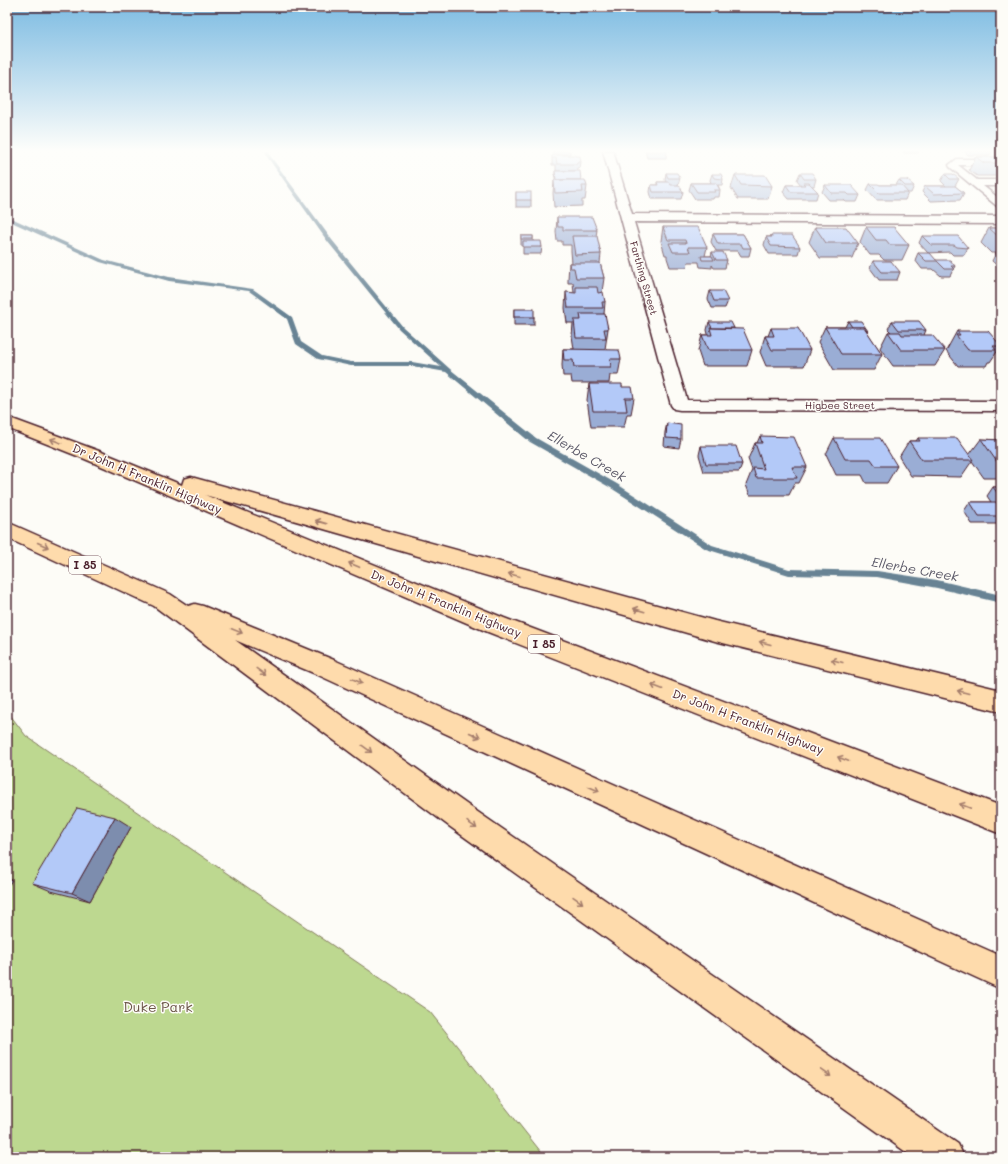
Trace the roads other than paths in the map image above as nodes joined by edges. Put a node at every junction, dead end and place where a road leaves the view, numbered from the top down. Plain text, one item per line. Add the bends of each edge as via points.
1 (623, 205) edge
2 (627, 218) junction
3 (1001, 220) edge
4 (680, 405) joint
5 (1001, 406) edge
6 (7, 422) edge
7 (92, 455) junction
8 (7, 529) edge
9 (162, 600) junction
10 (1001, 701) edge
11 (1001, 820) edge
12 (1001, 973) edge
13 (945, 1157) edge

1 - 2 street, Farthing Street
2 - 3 street
2 - 4 street, Farthing Street
4 - 5 street, Higbee Street
7 -> 6 highway, Dr John H Franklin Highway / I 85
10 -> 7 highway via 715,631
11 -> 7 highway, Dr John H Franklin Highway / I 85 via 496,625
8 -> 9 highway, I 85
9 -> 12 highway, I 85 via 326,667
9 -> 13 highway via 459,816

